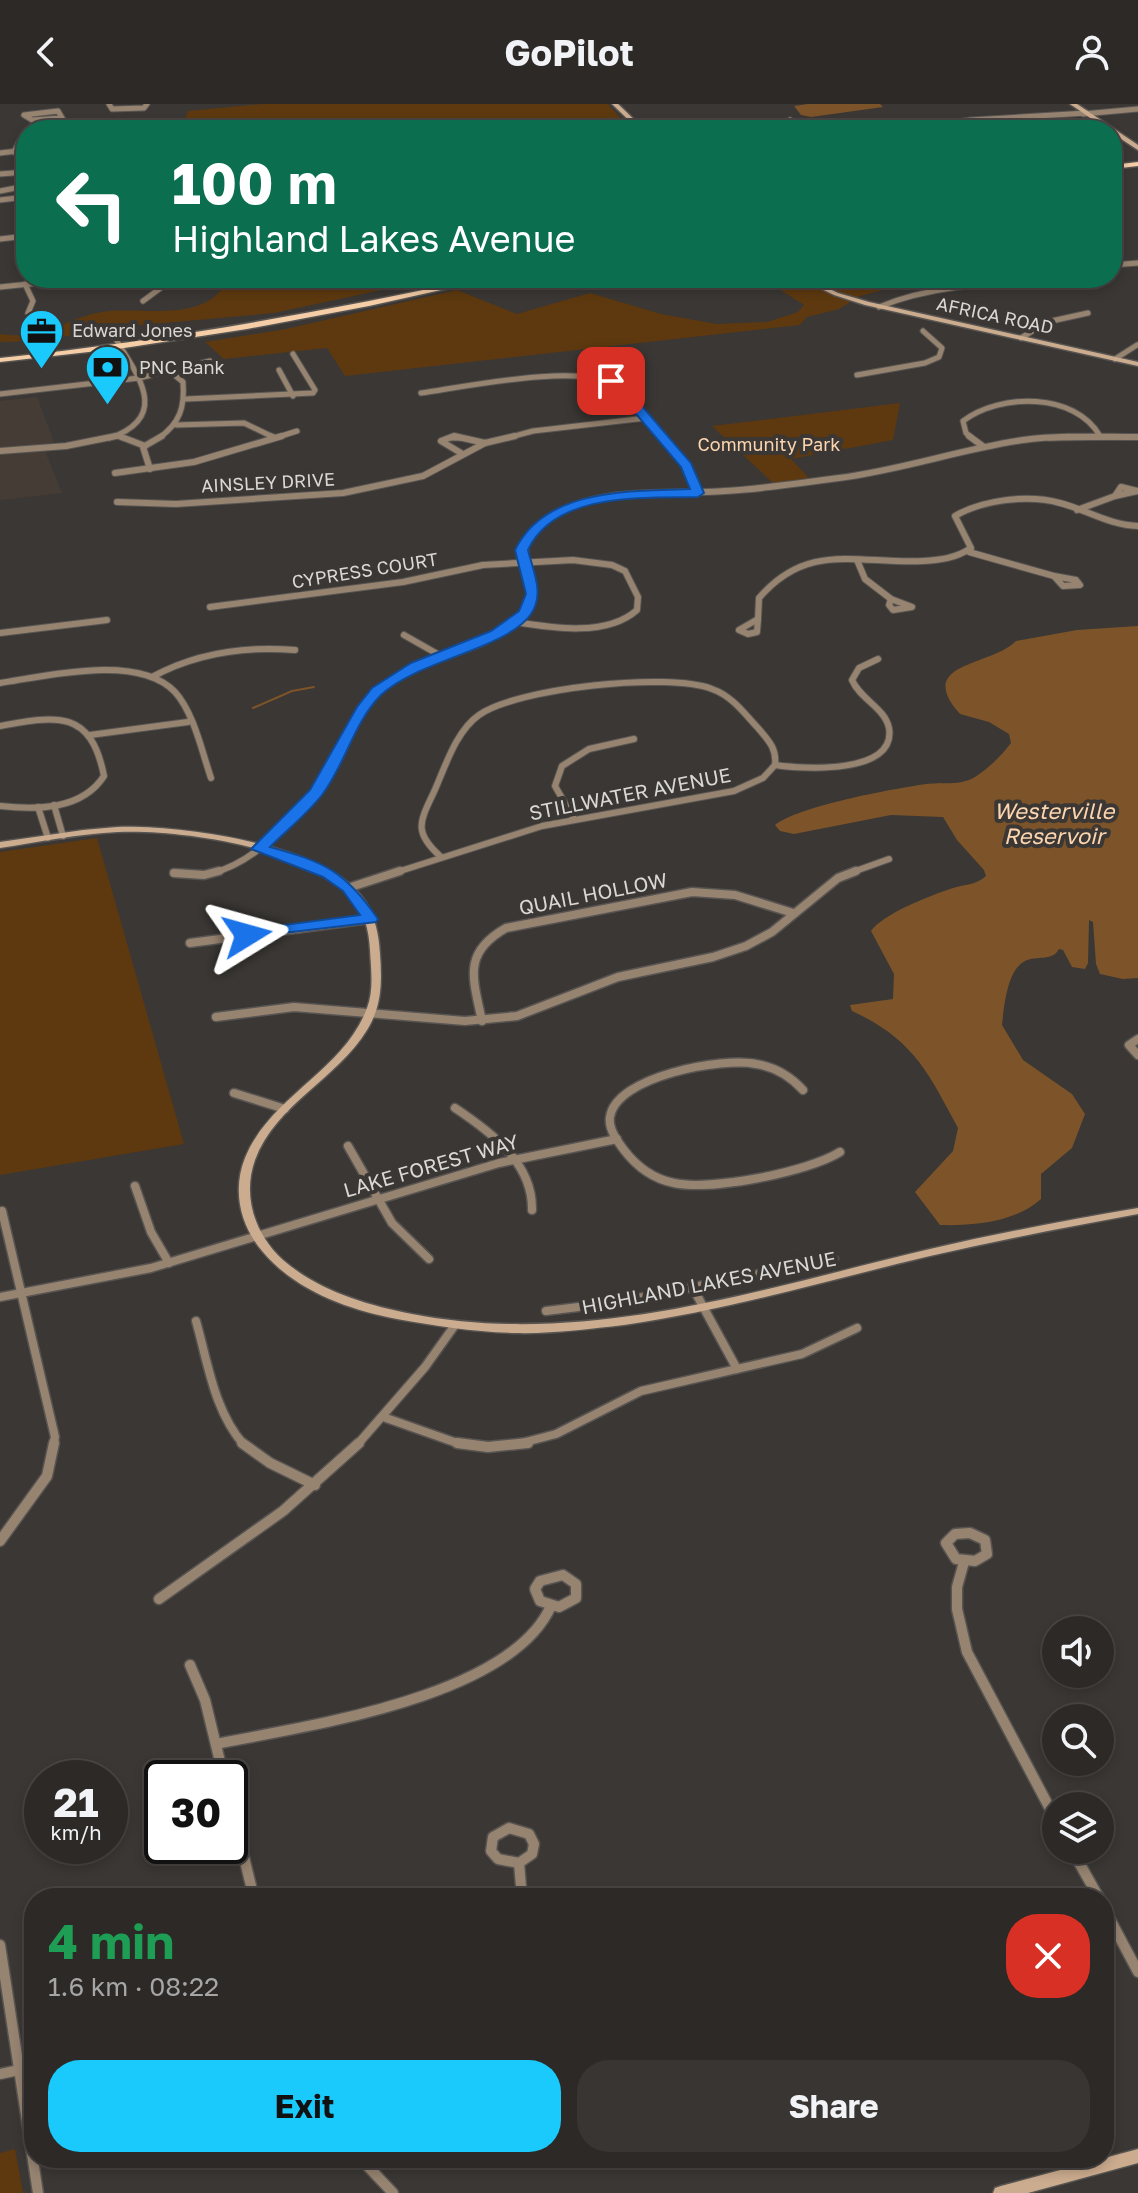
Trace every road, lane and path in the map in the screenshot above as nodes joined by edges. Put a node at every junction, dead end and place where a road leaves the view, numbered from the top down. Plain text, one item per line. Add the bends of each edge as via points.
1 (42, 104) edge
2 (109, 104) edge
3 (147, 104) edge
4 (615, 104) edge
5 (1073, 104) edge
6 (1138, 109) edge
7 (45, 111) junction
8 (1087, 113) junction
9 (62, 118) joint
10 (632, 120) edge
11 (980, 120) edge
12 (1028, 120) edge
13 (1097, 120) edge
14 (16, 148) edge
15 (14, 152) joint
16 (0, 153) edge
17 (27, 288) edge
18 (161, 288) edge
19 (411, 288) edge
20 (445, 288) edge
21 (823, 288) edge
22 (963, 288) edge
23 (143, 301) dead end
24 (879, 307) junction
25 (28, 313) dead end
26 (1088, 313) dead end
27 (923, 331) dead end
28 (1021, 338) junction
29 (119, 345) junction
30 (1137, 345) edge
31 (0, 353) edge
32 (293, 354) dead end
33 (1115, 359) junction
34 (0, 360) edge
35 (210, 361) dead end
36 (1138, 364) edge
37 (279, 370) dead end
38 (171, 372) junction
39 (857, 375) dead end
40 (139, 378) junction
41 (421, 393) dead end
42 (0, 394) edge
43 (293, 396) junction
44 (186, 399) junction
45 (646, 418) junction
46 (176, 425) junction
47 (297, 431) dead end
48 (119, 436) junction
49 (1100, 436) junction
50 (1138, 437) edge
51 (273, 438) junction
52 (485, 443) junction
53 (145, 446) junction
54 (984, 447) junction
55 (0, 451) edge
56 (461, 453) junction
57 (150, 469) junction
58 (115, 473) dead end
59 (698, 493) junction
60 (1115, 496) dead end
61 (117, 502) dead end
62 (1077, 510) junction
63 (1138, 526) edge
64 (969, 552) junction
65 (857, 560) junction
66 (524, 562) junction
67 (1054, 576) dead end
68 (891, 599) dead end
69 (210, 607) dead end
70 (758, 619) dead end
71 (107, 620) dead end
72 (515, 622) junction
73 (0, 633) edge
74 (404, 635) dead end
75 (295, 650) dead end
76 (441, 656) junction
77 (878, 659) dead end
78 (152, 677) junction
79 (0, 683) edge
80 (188, 722) junction
81 (0, 726) edge
82 (90, 735) junction
83 (634, 739) dead end
84 (775, 765) junction
85 (211, 778) dead end
86 (54, 805) junction
87 (0, 806) edge
88 (38, 807) junction
89 (574, 819) junction
90 (63, 836) junction
91 (48, 838) junction
92 (0, 845) edge
93 (259, 849) junction
94 (441, 857) junction
95 (889, 859) dead end
96 (174, 873) dead end
97 (348, 888) junction
98 (793, 913) junction
99 (370, 919) junction
100 (190, 943) dead end
101 (371, 1013) junction
102 (216, 1017) dead end
103 (482, 1021) junction
104 (1138, 1039) edge
105 (1138, 1055) edge
106 (803, 1090) dead end
107 (234, 1093) dead end
108 (455, 1108) dead end
109 (285, 1109) junction
110 (617, 1139) junction
111 (348, 1146) dead end
112 (840, 1152) dead end
113 (515, 1160) junction
114 (135, 1186) dead end
115 (378, 1199) junction
116 (532, 1210) dead end
117 (2, 1211) edge
118 (1138, 1211) edge
119 (257, 1235) junction
120 (429, 1259) dead end
121 (834, 1259) dead end
122 (169, 1263) junction
123 (693, 1288) junction
124 (22, 1293) junction
125 (0, 1297) edge
126 (702, 1306) junction
127 (546, 1311) dead end
128 (196, 1321) dead end
129 (455, 1325) junction
130 (857, 1328) dead end
131 (737, 1369) junction
132 (386, 1418) junction
133 (315, 1485) junction
134 (0, 1541) edge
135 (964, 1562) dead end
136 (159, 1599) dead end
137 (551, 1606) dead end
138 (190, 1665) dead end
139 (216, 1744) junction
140 (220, 1760) edge
141 (1042, 1794) edge
142 (519, 1863) dead end
143 (246, 1864) edge
144 (1080, 1864) edge
145 (252, 1888) edge
146 (521, 1888) edge
147 (1093, 1888) edge
148 (1114, 1927) edge
149 (0, 1945) edge
150 (1138, 1972) edge
151 (19, 2070) junction
152 (0, 2074) edge
153 (24, 2102) edge
154 (1138, 2156) edge
155 (1114, 2162) edge
156 (34, 2168) edge
157 (369, 2168) edge
158 (1094, 2168) edge
159 (38, 2193) edge
160 (393, 2193) edge
161 (1001, 2193) edge

1 - 7 street
2 - 3 street via 117,111
4 - 10 street
5 - 8 street
6 - 8 street
7 - 9 street via 58,111
7 - 9 street via 24,115 32,120
8 - 11 street
8 - 12 street
8 - 13 street
14 - 15 street
15 - 16 street
17 - 25 street via 33,301
18 - 23 street
19 - 29 main road
20 - 29 main road via 282,323
21 - 24 street, AFRICA ROAD
22 - 24 street via 903,297
24 - 28 street, AFRICA ROAD
26 - 28 street via 1047,322
27 - 39 street via 942,348 939,357
28 - 33 street, AFRICA ROAD
29 - 31 main road
29 - 34 main road
29 - 40 street
30 - 33 street
32 - 43 street via 315,390
33 - 36 street, AFRICA ROAD
35 - 38 street
37 - 43 street
38 - 40 street
38 - 44 street via 183,382
40 - 42 street
40 - 48 street via 144,411 136,425
41 - 45 street via 590,376 616,384
43 - 44 street
44 - 46 street
45 - 52 street, AINSLEY DRIVE via 533,431
45 - 59 street via 687,466
46 - 51 street via 244,423
46 - 53 street
47 - 51 street
48 - 53 street
48 - 55 street
49 - 50 street
49 - 54 street
49 - 54 street via 1091,420 1077,412 1008,403 980,409 963,421 966,433
51 - 57 street
52 - 56 street, AINSLEY DRIVE
52 - 56 street, AINSLEY DRIVE via 459,437 441,441
53 - 57 street
54 - 59 street via 888,471
56 - 61 street, AINSLEY DRIVE via 415,479 332,495
57 - 58 street
59 - 66 street via 615,497 565,509 530,532 521,550
60 - 62 street
62 - 63 street via 1116,525
62 - 64 street via 1037,499 965,508 955,518
64 - 65 street via 940,560
64 - 67 street
65 - 68 street via 865,579
65 - 70 street via 811,561 789,570 759,598
66 - 69 street, CYPRESS COURT
66 - 72 street via 532,601
66 - 72 street, CYPRESS COURT via 576,559 612,564 630,576 639,605 628,618 603,625 551,628
71 - 73 street
72 - 76 street
74 - 76 street
75 - 78 street via 200,657
76 - 93 street via 377,691 316,792
77 - 84 street via 859,668 852,680 889,725 890,738 882,750 837,768
78 - 79 street via 105,671
78 - 80 street via 176,692
80 - 82 street
80 - 85 street
81 - 82 street via 53,721
82 - 86 street via 104,772 102,781 83,796
83 - 89 street via 589,749 562,766 555,786
84 - 89 street, STILLWATER AVENUE via 763,778 734,791
84 - 94 street via 773,745 736,703 702,686 648,681 506,702 482,712 467,726 423,814 422,836
86 - 88 street
86 - 90 street
87 - 88 street
88 - 91 street
89 - 94 street, STILLWATER AVENUE
90 - 91 street, HIGHLAND LAKES AVENUE
90 - 93 street, HIGHLAND LAKES AVENUE via 166,829
91 - 92 street, HIGHLAND LAKES AVENUE
93 - 96 street via 215,874
93 - 97 street, HIGHLAND LAKES AVENUE via 314,866
94 - 97 street, STILLWATER AVENUE
95 - 98 street via 838,878
97 - 99 street, HIGHLAND LAKES AVENUE
98 - 103 street via 761,939 730,952 629,974 533,1011
98 - 103 street, QUAIL HOLLOW via 735,895 700,892 506,928 483,941 474,955
99 - 100 street
99 - 101 street, HIGHLAND LAKES AVENUE via 377,983
101 - 102 street via 294,1007
101 - 103 street
101 - 109 street, HIGHLAND LAKES AVENUE via 354,1041
104 - 105 street via 1129,1045
106 - 110 street via 779,1071 757,1064 703,1065 623,1095 610,1114
107 - 109 street
108 - 113 street via 492,1134
109 - 119 street, HIGHLAND LAKES AVENUE via 254,1148 245,1176 245,1206
110 - 112 street via 647,1174 690,1186 811,1166
110 - 113 street, LAKE FOREST WAY
111 - 115 street
113 - 115 street, LAKE FOREST WAY
113 - 116 street via 532,1192
114 - 122 street
115 - 119 street, LAKE FOREST WAY
115 - 120 street via 405,1239
117 - 124 street
118 - 126 street, HIGHLAND LAKES AVENUE
119 - 122 street, LAKE FOREST WAY
119 - 129 street, HIGHLAND LAKES AVENUE via 290,1270 330,1294 391,1315
121 - 123 street
122 - 124 street, LAKE FOREST WAY
123 - 126 street
123 - 127 street
124 - 125 street, LAKE FOREST WAY
124 - 134 street via 54,1423 54,1448 38,1491
126 - 129 street, HIGHLAND LAKES AVENUE via 563,1328
126 - 131 street
128 - 133 street via 237,1438 257,1455
129 - 132 street
130 - 131 street via 802,1354
131 - 132 street via 641,1391 556,1434 514,1445 457,1443
132 - 133 street
133 - 136 street
135 - 141 street via 957,1609 967,1652
137 - 139 street via 542,1625 504,1655 434,1693
138 - 139 street
139 - 140 street
142 - 146 street
143 - 145 street
144 - 147 street
148 - 150 street
149 - 151 street
151 - 152 street
151 - 153 street
154 - 155 street
156 - 159 street
157 - 160 street
158 - 161 street

